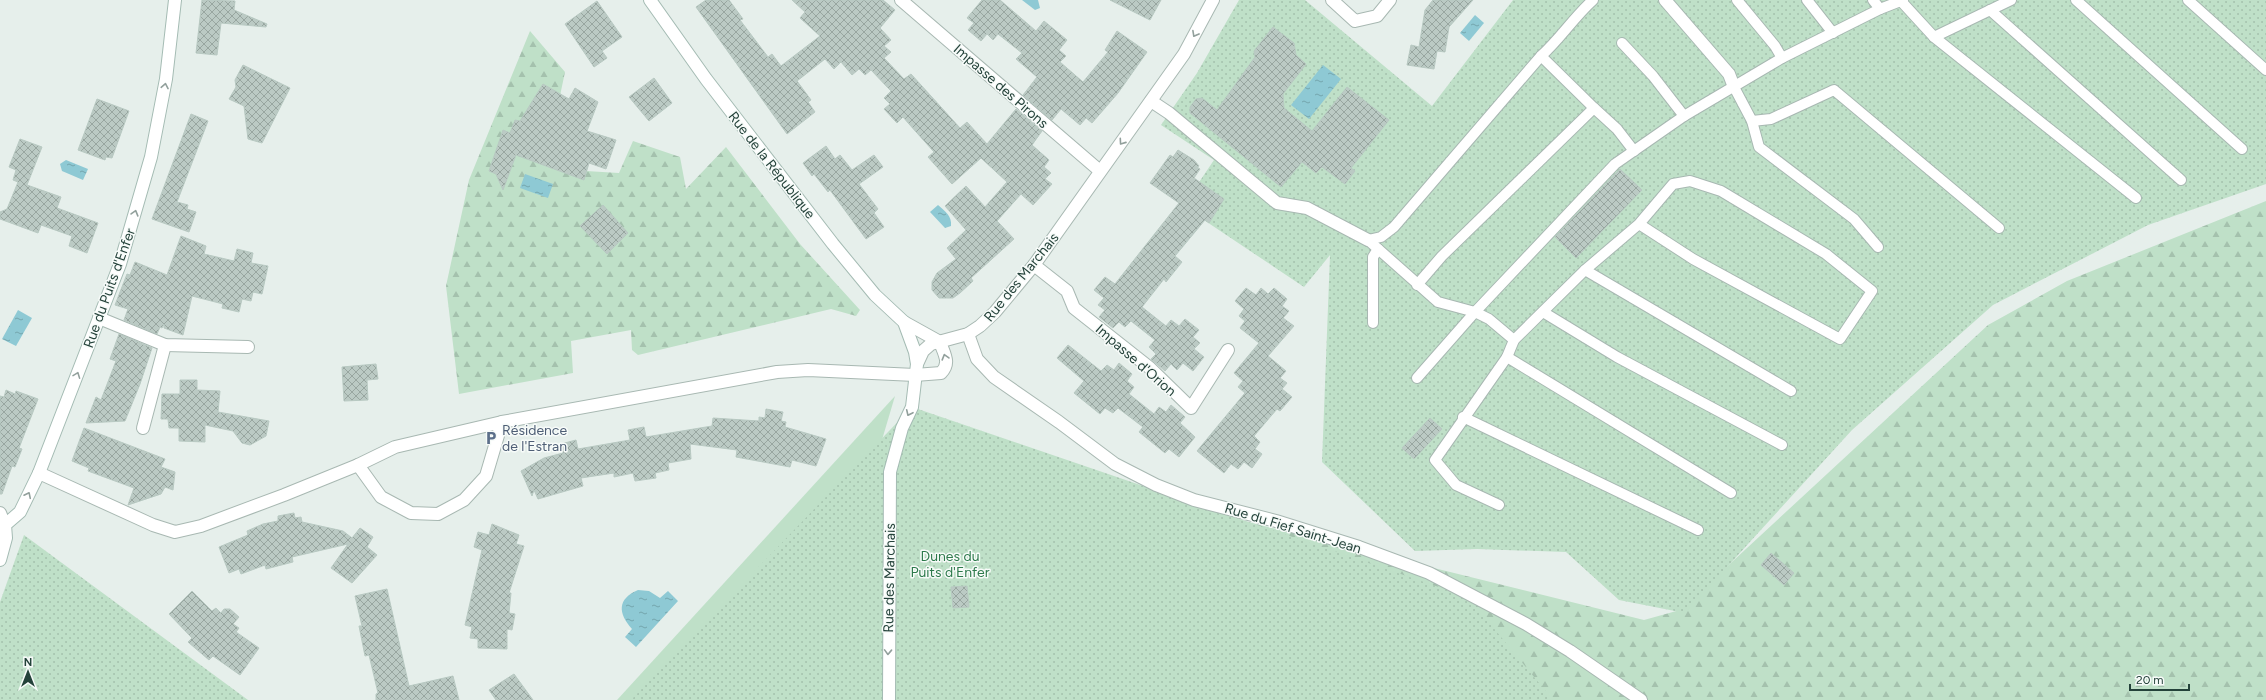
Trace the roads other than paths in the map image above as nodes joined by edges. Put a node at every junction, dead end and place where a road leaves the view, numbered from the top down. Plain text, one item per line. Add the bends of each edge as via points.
1 (175, 0) edge
2 (650, 0) edge
3 (901, 0) edge
4 (1213, 0) edge
5 (1332, 0) edge
6 (1390, 0) edge
7 (1593, 0) edge
8 (1665, 0) edge
9 (1737, 0) edge
10 (1807, 0) edge
11 (1873, 0) edge
12 (1902, 0) edge
13 (2011, 0) edge
14 (2076, 0) edge
15 (2188, 0) edge
16 (1880, 9) junction
17 (1990, 10) junction
18 (1833, 33) junction
19 (1934, 37) junction
20 (1622, 43) dead end
21 (1541, 56) junction
22 (1782, 58) junction
23 (2266, 70) edge
24 (1734, 86) junction
25 (1150, 101) junction
26 (1594, 108) junction
27 (1684, 116) junction
28 (1752, 122) junction
29 (2242, 149) dead end
30 (1634, 151) junction
31 (1100, 171) junction
32 (2181, 180) dead end
33 (2136, 198) dead end
34 (1639, 224) junction
35 (1999, 228) dead end
36 (1368, 240) junction
37 (1878, 247) dead end
38 (1378, 249) junction
39 (1034, 265) junction
40 (1585, 270) junction
41 (1417, 285) junction
42 (1475, 312) junction
43 (1543, 312) junction
44 (99, 318) junction
45 (904, 322) junction
46 (1373, 323) dead end
47 (968, 334) junction
48 (1514, 340) junction
49 (940, 342) junction
50 (165, 345) junction
51 (248, 347) dead end
52 (1228, 350) dead end
53 (1507, 357) junction
54 (916, 370) junction
55 (1417, 378) dead end
56 (1791, 391) dead end
57 (1463, 417) junction
58 (502, 422) junction
59 (143, 428) dead end
60 (1782, 445) dead end
61 (358, 465) junction
62 (39, 473) junction
63 (1731, 493) dead end
64 (1499, 505) dead end
65 (0, 513) edge
66 (5, 525) junction
67 (1698, 530) dead end
68 (0, 560) edge
69 (889, 700) edge
70 (1641, 700) edge

44 -> 1 street, Rue du Puits d'Enfer via 120,264 151,157 166,79
2 - 45 street, Rue de la République via 706,79 833,244 874,295
3 - 31 street, Impasse des Pirons
4 -> 25 street, Rue des Marchais via 1184,54
5 - 6 street via 1355,21 1377,16
7 - 21 lane via 1577,14
8 - 24 street via 1729,74
9 - 22 lane
10 - 18 lane
11 - 16 lane
12 - 16 lane
12 - 19 lane
13 - 17 lane
14 - 29 lane
15 - 23 lane
16 - 18 lane
17 - 19 lane
17 - 32 lane
18 - 22 lane
19 - 33 lane
20 - 27 lane via 1653,76
21 - 26 lane
21 - 36 lane via 1394,227 1381,237
22 - 24 lane
24 - 27 lane
24 - 28 lane
25 -> 31 street, Rue des Marchais
25 - 36 street via 1170,113 1277,203 1308,208
26 - 30 lane via 1617,129
26 - 41 lane via 1442,256
27 - 30 lane
28 - 35 lane via 1771,119 1834,90
28 - 37 lane via 1759,147 1854,219
30 - 42 lane via 1615,164
31 - 39 street, Rue des Marchais
34 - 34 lane via 1673,184 1690,181 1721,191 1819,250 1872,291 1840,339 1693,259
34 - 40 lane
36 - 38 lane
38 - 41 lane
38 - 46 lane via 1373,257
39 - 47 street, Rue des Marchais via 995,312
39 - 52 street, Impasse d'Orion via 1067,290 1074,308 1150,368 1191,408
40 - 43 lane
40 - 56 lane
41 - 42 lane via 1438,302
42 - 48 lane via 1489,319
42 - 55 lane
43 - 48 lane
43 - 60 lane via 1617,358
44 - 50 street
62 -> 44 street, Rue du Puits d'Enfer
45 - 49 street, Rue de la République
45 - 54 street
47 - 49 street, Rue des Marchais
47 - 70 street, Rue du Fief Saint-Jean via 977,359 994,377 1115,464 1156,485 1194,500 1276,521 1359,547 1429,573 1526,624 1601,670
48 - 53 lane
49 - 54 street, Rue des Marchais via 931,344 923,351
54 -> 49 street via 941,373 946,368 947,362
50 - 51 street
50 - 59 street
53 - 57 lane
53 - 63 lane
54 - 58 street via 777,372
54 -> 69 street, Rue des Marchais via 912,407 902,428 890,472
57 - 64 lane via 1435,460 1456,485
57 - 67 lane
58 - 61 street via 395,447
58 - 61 street via 486,476 464,500 438,514 411,513 381,498
61 - 62 street via 201,526 175,532 153,525
66 -> 62 street, Rue du Puits d'Enfer via 20,512
65 - 66 street
66 - 68 street via 6,538

